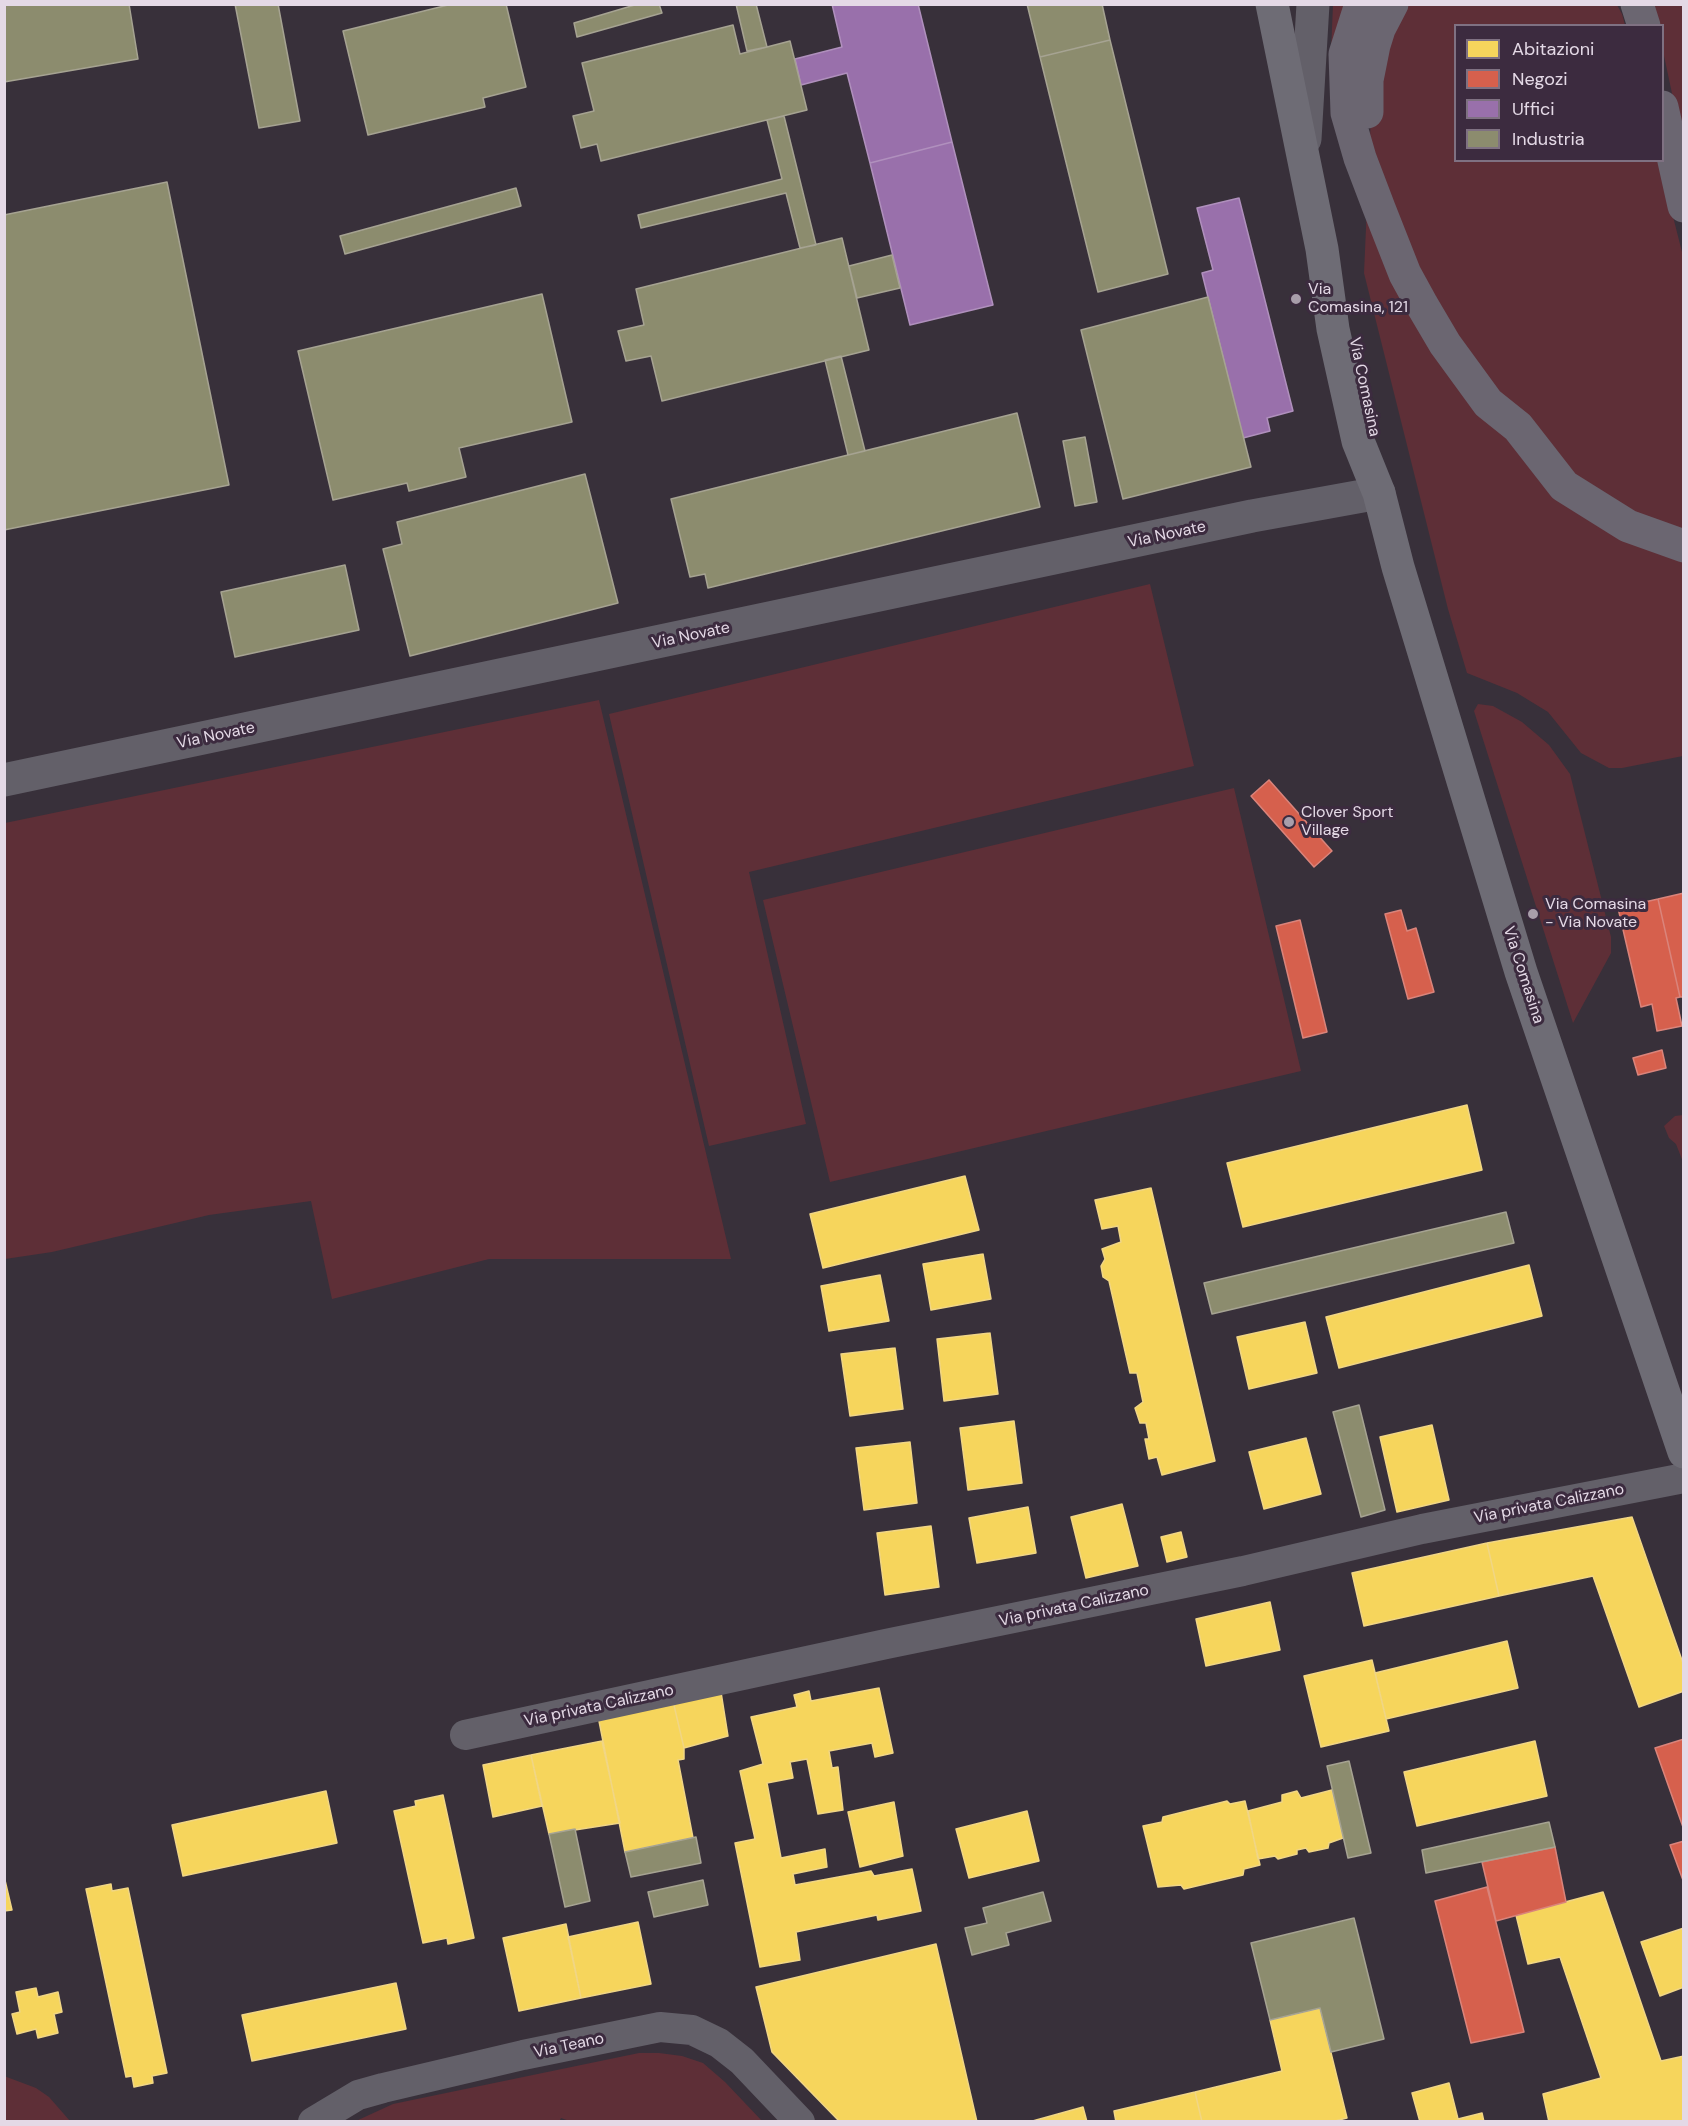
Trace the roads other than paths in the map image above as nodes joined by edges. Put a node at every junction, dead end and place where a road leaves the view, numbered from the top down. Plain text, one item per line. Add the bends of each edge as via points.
1 (1252, 4) edge
2 (1272, 4) edge
3 (1313, 4) edge
4 (1361, 4) edge
5 (1392, 4) edge
6 (1637, 4) edge
7 (1643, 24) edge
8 (1664, 116) edge
9 (1303, 161) junction
10 (1683, 206) edge
11 (1518, 427) junction
12 (1378, 493) junction
13 (1683, 546) edge
14 (4, 780) edge
15 (1683, 1452) edge
16 (1683, 1478) edge
17 (465, 1735) dead end
18 (313, 2121) edge
19 (800, 2121) edge

1 - 9 main road, Via Comasina
2 - 9 main road, Via Comasina
3 - 9 street
4 - 11 highway via 1346,54 1347,113 1364,168 1405,274 1445,344 1488,403
5 - 11 highway via 1379,29 1367,80 1367,111 1376,153 1418,255 1469,342 1506,394
6 - 7 highway
8 - 10 highway
9 - 12 main road, Via Comasina via 1323,249 1351,326 1376,437
11 - 13 highway via 1564,486 1628,526
12 - 14 street, Via Novate via 1252,516
12 - 15 main road, Via Comasina via 1521,972
16 - 17 street, Via privata Calizzano via 1422,1529 1243,1571
18 - 19 street, Via Teano via 358,2095 383,2088 660,2027 692,2030 719,2043

